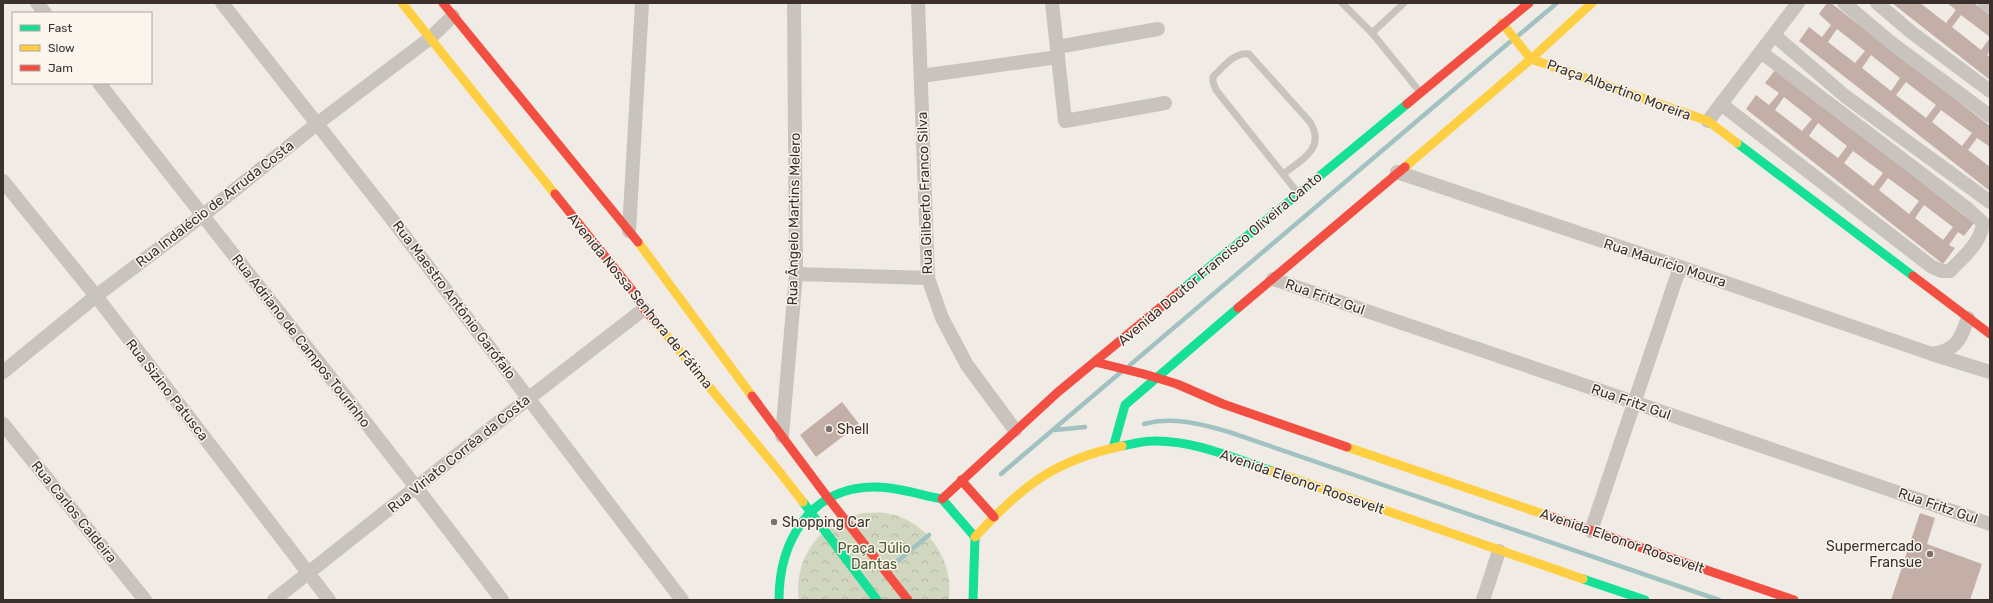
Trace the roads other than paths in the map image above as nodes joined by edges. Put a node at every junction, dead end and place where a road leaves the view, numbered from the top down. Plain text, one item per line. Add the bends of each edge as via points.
1 (37, 3) edge
2 (222, 3) edge
3 (402, 3) edge
4 (443, 3) edge
5 (642, 3) edge
6 (794, 3) edge
7 (918, 3) edge
8 (1052, 3) edge
9 (1342, 3) edge
10 (1404, 3) edge
11 (1529, 3) edge
12 (1592, 3) edge
13 (1798, 3) edge
14 (1844, 3) edge
15 (1877, 3) edge
16 (1986, 3) edge
17 (1990, 6) edge
18 (44, 12) edge
19 (453, 16) junction
20 (1504, 25) junction
21 (1158, 29) dead end
22 (1372, 33) junction
23 (1774, 35) junction
24 (429, 39) junction
25 (1057, 52) junction
26 (1761, 52) junction
27 (1531, 58) junction
28 (920, 76) junction
29 (100, 84) edge
30 (1990, 91) edge
31 (1420, 92) junction
32 (1165, 102) dead end
33 (1721, 104) junction
34 (1990, 116) edge
35 (1708, 121) junction
36 (318, 123) junction
37 (1397, 172) junction
38 (1283, 174) junction
39 (3, 181) edge
40 (1298, 193) junction
41 (1990, 202) edge
42 (202, 216) junction
43 (629, 231) junction
44 (1680, 267) junction
45 (796, 274) junction
46 (928, 278) junction
47 (1272, 279) junction
48 (96, 296) junction
49 (644, 309) junction
50 (1968, 318) junction
51 (1990, 334) edge
52 (1932, 354) junction
53 (1099, 363) junction
54 (3, 372) edge
55 (1990, 372) edge
56 (1156, 378) junction
57 (528, 398) junction
58 (1633, 402) junction
59 (3, 424) edge
60 (1015, 430) junction
61 (782, 436) junction
62 (1113, 448) junction
63 (961, 480) junction
64 (417, 487) junction
65 (828, 498) junction
66 (942, 499) junction
67 (810, 512) junction
68 (994, 517) junction
69 (1990, 524) edge
70 (1591, 531) junction
71 (975, 537) junction
72 (1499, 551) junction
73 (308, 573) junction
74 (145, 600) edge
75 (274, 600) edge
76 (329, 600) edge
77 (502, 600) edge
78 (682, 600) edge
79 (779, 600) edge
80 (877, 600) edge
81 (908, 600) edge
82 (972, 600) edge
83 (1483, 600) edge
84 (1645, 600) edge
85 (1794, 600) edge

1 - 18 street
2 - 36 street, Rua Maestro Antônio Garófalo
3 - 24 street, Avenida Nossa Senhora de Fátima
4 - 19 street, Avenida Nossa Senhora de Fátima
5 - 43 street
6 - 45 street, Rua Ângelo Martins Melero
7 - 28 street, Rua Gilberto Franco Silva
8 - 25 street
9 - 22 lane
10 - 22 lane
11 - 20 street, Avenida Doutor Francisco Oliveira Canto
12 - 27 street
13 - 23 street
14 - 34 street via 1894,45
15 - 30 street
16 - 17 street
19 - 24 street, Rua Indalécio de Arruda Costa
19 - 43 street, Avenida Nossa Senhora de Fátima
20 - 27 street
20 - 31 street, Avenida Doutor Francisco Oliveira Canto
21 - 25 street
22 - 31 lane
23 - 26 street
23 - 41 street via 1845,96
24 - 36 street, Rua Indalécio de Arruda Costa
24 - 49 street, Avenida Nossa Senhora de Fátima via 632,290
25 - 28 street
25 - 32 street via 1065,121
26 - 33 street
26 - 33 street via 1968,209 1983,223 1976,244 1950,271 1942,272 1932,267
27 - 35 street, Praça Albertino Moreira
27 - 37 street
28 - 46 street, Rua Gilberto Franco Silva
29 - 42 street, Rua Adriano de Campos Tourinho
31 - 40 street, Avenida Doutor Francisco Oliveira Canto
33 - 35 street
35 - 50 street, Praça Albertino Moreira
36 - 42 street, Rua Indalécio de Arruda Costa
36 - 57 street, Rua Maestro Antônio Garófalo
37 - 44 street, Rua Maurício Moura
37 - 47 street
38 - 38 lane via 1216,90 1213,82 1213,76 1243,52 1249,54 1316,132 1316,142 1309,155
38 - 40 lane
39 - 48 street, Rua Sizino Patusca
40 - 53 street, Avenida Doutor Francisco Oliveira Canto
42 - 48 street, Rua Indalécio de Arruda Costa
42 - 64 street, Rua Adriano de Campos Tourinho
43 - 61 street, Avenida Nossa Senhora de Fátima
44 - 52 street, Rua Maurício Moura
44 - 58 street
45 - 46 street
45 - 61 street, Rua Ângelo Martins Melero
46 - 60 street, Rua Gilberto Franco Silva via 942,318 967,365
47 - 56 street
47 - 58 street, Rua Fritz Gul
48 - 54 street, Rua Indalécio de Arruda Costa
48 - 73 street, Rua Sizino Patusca
49 - 57 street, Rua Viriato Corrêa da Costa
49 - 67 street, Avenida Nossa Senhora de Fátima
50 - 51 street, Praça Albertino Moreira
50 - 52 street via 1961,338 1954,346 1944,352
52 - 55 street, Rua Maurício Moura
53 - 56 street, Avenida Eleonor Roosevelt
53 - 60 street, Avenida Doutor Francisco Oliveira Canto
56 - 62 street via 1125,405
56 - 70 street, Avenida Eleonor Roosevelt via 1202,393 1223,404
57 - 64 street, Rua Viriato Corrêa da Costa
57 - 78 street, Rua Maestro Antônio Garófalo
58 - 69 street, Rua Fritz Gul
58 - 70 street
59 - 74 street, Rua Carlos Caldeira
60 - 63 street, Avenida Doutor Francisco Oliveira Canto
61 - 65 street, Avenida Nossa Senhora de Fátima
62 - 68 street, Avenida Eleonor Roosevelt via 1072,459 1044,475
62 - 72 street, Avenida Eleonor Roosevelt via 1151,441 1183,443 1210,450
63 - 66 street, Avenida Doutor Francisco Oliveira Canto
63 - 68 street
64 - 73 street, Rua Viriato Corrêa da Costa
64 - 77 street, Rua Adriano de Campos Tourinho
65 - 66 street via 867,487
65 - 67 street
65 - 81 street, Avenida Nossa Senhora de Fátima
66 - 71 street
67 - 79 street via 790,543 782,568
67 - 80 street, Avenida Nossa Senhora de Fátima
68 - 71 street, Avenida Eleonor Roosevelt
70 - 85 street, Avenida Eleonor Roosevelt
71 - 82 street
72 - 83 street
72 - 84 street, Avenida Eleonor Roosevelt
73 - 75 street, Rua Viriato Corrêa da Costa
73 - 76 street, Rua Sizino Patusca

